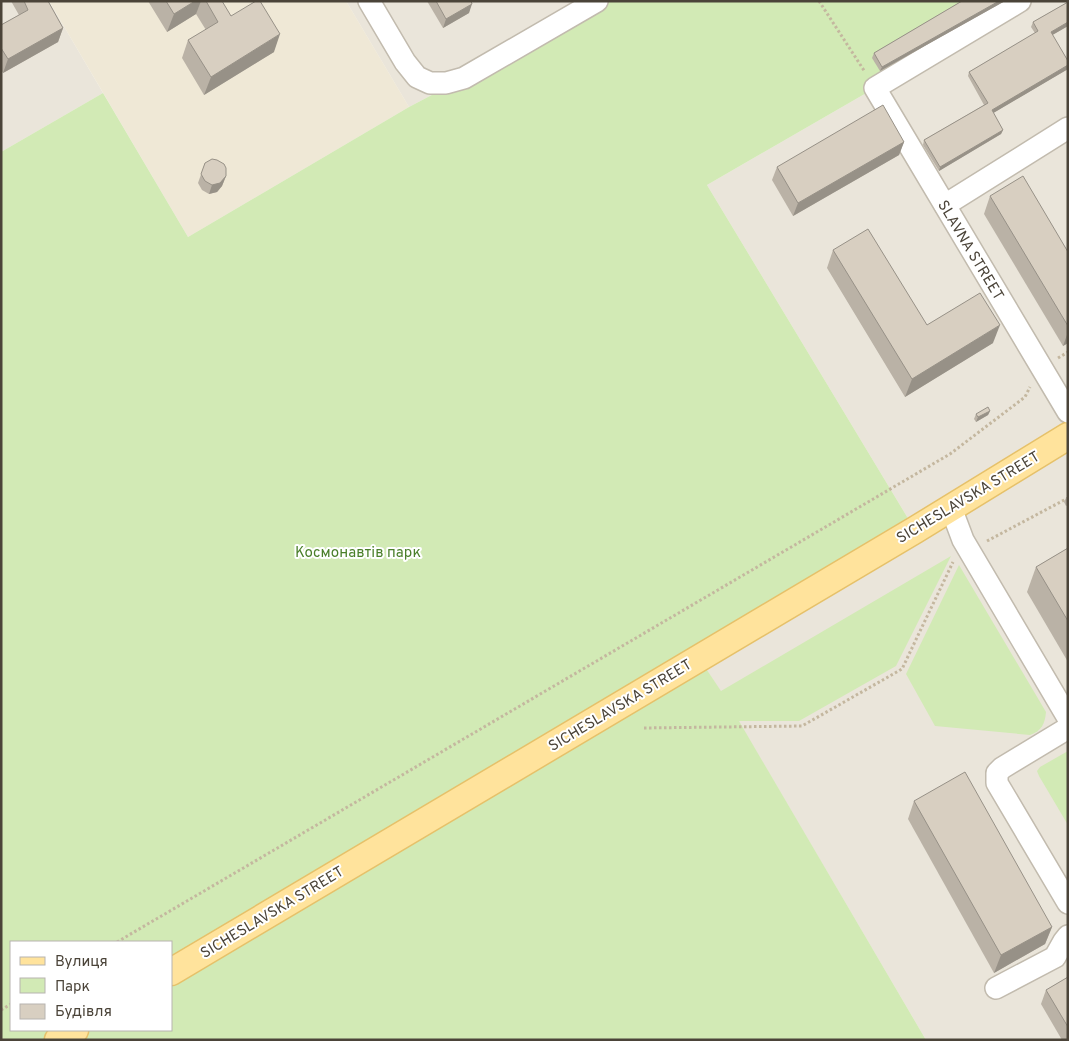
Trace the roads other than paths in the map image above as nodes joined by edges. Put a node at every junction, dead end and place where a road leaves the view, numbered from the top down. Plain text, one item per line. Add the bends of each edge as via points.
1 (369, 1) edge
2 (597, 1) edge
3 (1020, 1) edge
4 (1068, 128) edge
5 (945, 205) junction
6 (1068, 412) edge
7 (1068, 436) edge
8 (951, 508) junction
9 (1068, 718) edge
10 (1068, 728) edge
11 (1068, 903) edge
12 (1068, 936) edge
13 (1062, 959) edge
14 (172, 971) edge
15 (996, 988) dead end
16 (73, 1031) edge
17 (58, 1040) edge

1 - 2 street via 417,77 430,83 446,83 464,78
3 - 5 street, SLAVNA STREET via 875,88
4 - 5 street via 1018,170
5 - 6 street, SLAVNA STREET
7 - 8 main road, SICHESLAVSKA STREET
8 - 9 street via 963,540
8 - 14 main road, SICHESLAVSKA STREET
10 - 11 street via 1002,768 997,773 997,783
12 - 13 street via 1064,940
13 - 15 street
16 - 17 main road

